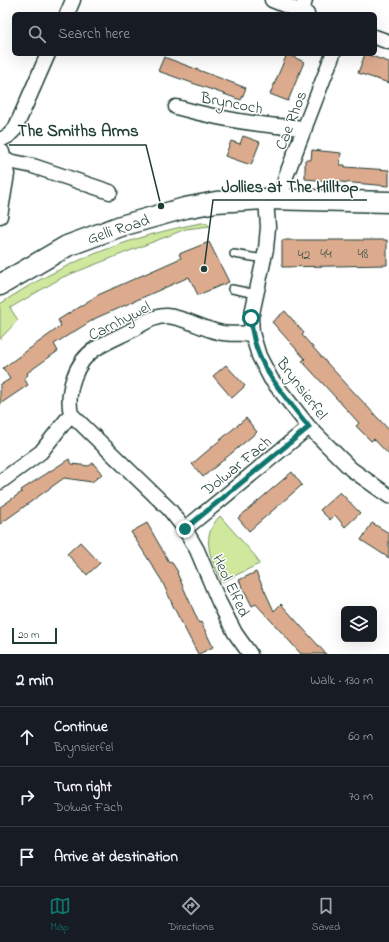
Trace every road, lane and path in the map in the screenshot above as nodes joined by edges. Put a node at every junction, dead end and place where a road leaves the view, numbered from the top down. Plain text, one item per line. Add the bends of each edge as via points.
1 (73, 0) edge
2 (272, 0) edge
3 (305, 9) edge
4 (68, 12) edge
5 (377, 38) edge
6 (389, 42) edge
7 (47, 56) edge
8 (332, 56) edge
9 (176, 108) dead end
10 (305, 128) junction
11 (0, 140) edge
12 (0, 146) edge
13 (4, 160) junction
14 (110, 192) dead end
15 (273, 199) junction
16 (389, 202) edge
17 (0, 216) edge
18 (234, 254) dead end
19 (264, 259) junction
20 (0, 286) edge
21 (232, 289) dead end
22 (256, 294) junction
23 (252, 333) junction
24 (71, 414) junction
25 (309, 427) junction
26 (0, 482) edge
27 (389, 496) edge
28 (185, 529) junction
29 (250, 654) edge

1 - 4 street
2 - 3 street
5 - 6 street
7 - 11 street via 15,129
8 - 10 street, Cae Rhos
9 - 10 street, Bryncoch via 264,126
10 - 15 street, Cae Rhos via 286,176
12 - 13 street
13 - 14 street via 33,166
13 - 17 street via 7,174
15 - 16 main road, Gelli Road
15 - 19 street, Brynsierfel
15 - 20 main road, Gelli Road via 216,202 121,226 68,246
18 - 19 lane
19 - 22 street, Brynsierfel
21 - 22 lane
22 - 23 street, Brynsierfel via 251,318
23 - 24 street, Carnhywel via 218,332 176,317 152,319 94,350 83,363 69,392
23 - 25 street, Brynsierfel via 259,356 271,379
24 - 26 street via 40,452
24 - 28 street via 169,509
25 - 27 street, Brynsierfel via 351,469
25 - 28 street, Dolwar Fach
28 - 29 street, Heol Elfed via 235,633

